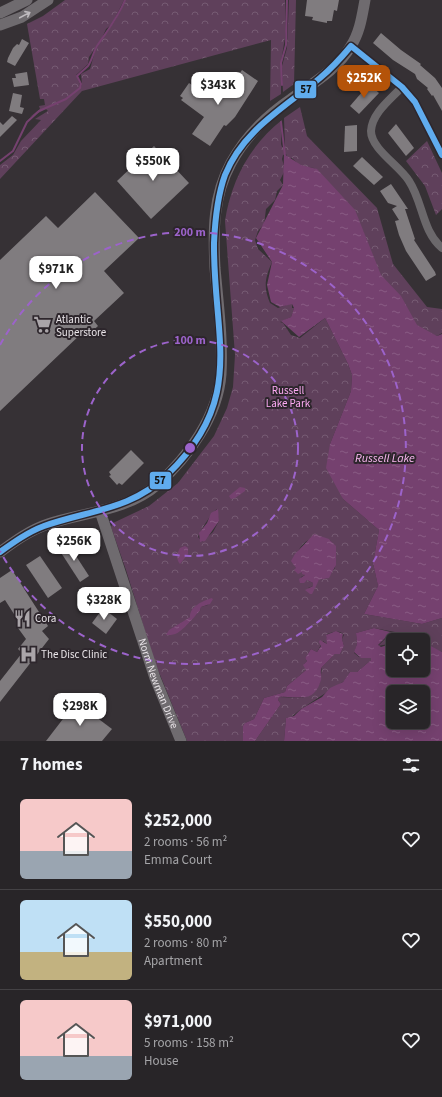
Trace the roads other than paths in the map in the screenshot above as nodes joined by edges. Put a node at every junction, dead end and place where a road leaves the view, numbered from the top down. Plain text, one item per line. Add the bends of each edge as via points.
1 (28, 0) edge
2 (48, 0) edge
3 (365, 0) edge
4 (0, 13) edge
5 (0, 25) edge
6 (351, 46) junction
7 (402, 87) junction
8 (442, 155) edge
9 (442, 248) edge
10 (100, 511) junction
11 (0, 552) edge
12 (181, 741) edge

1 - 4 street
5 -> 2 street via 22,17
3 - 6 street via 360,24
6 - 7 street
6 - 10 street via 333,69 266,119 245,141 226,173 216,204 214,228 221,375 216,398 205,424 182,458 157,485 130,502
7 - 8 street via 415,102
7 - 9 street via 376,117 371,130 372,138 378,148 408,179 432,237
10 - 11 street via 61,520 34,530
10 - 12 street, Norm Newman Drive via 153,671

